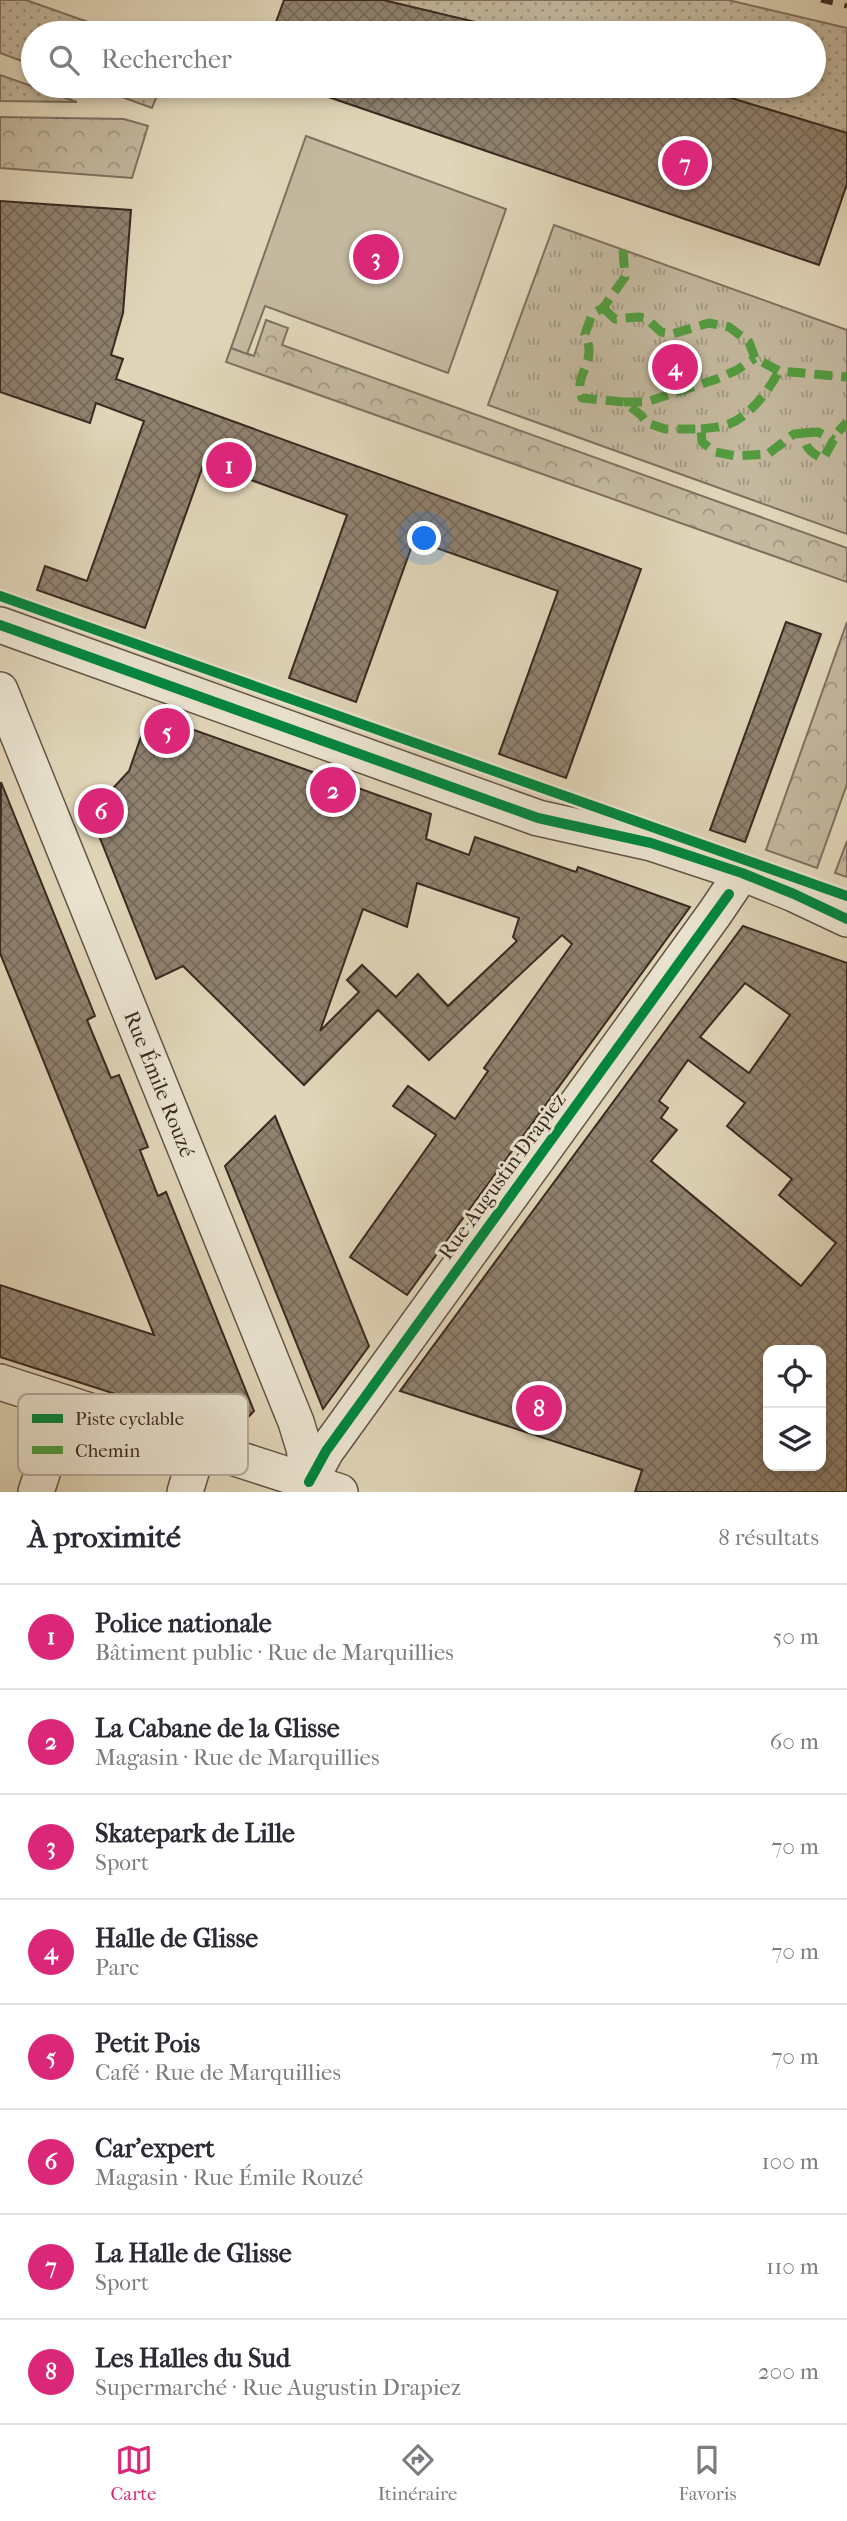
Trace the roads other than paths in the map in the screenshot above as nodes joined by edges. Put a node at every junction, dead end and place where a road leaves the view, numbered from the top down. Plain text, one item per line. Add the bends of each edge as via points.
1 (0, 625) edge
2 (0, 690) edge
3 (11, 743) edge
4 (736, 883) junction
5 (847, 919) edge
6 (847, 934) edge
7 (0, 1382) edge
8 (37, 1394) edge
9 (248, 1462) edge
10 (42, 1475) edge
11 (191, 1475) edge
12 (325, 1487) edge
13 (36, 1492) edge
14 (186, 1492) edge

1 - 4 street via 538,818 586,842
2 - 3 street, Rue Émile Rouzé
3 - 12 street, Rue Émile Rouzé via 304,1448
4 - 5 street via 794,894
4 - 6 street
4 - 12 street, Rue Augustin Drapiez via 326,1451
7 - 8 street
9 - 12 street
10 - 13 street
11 - 14 street

